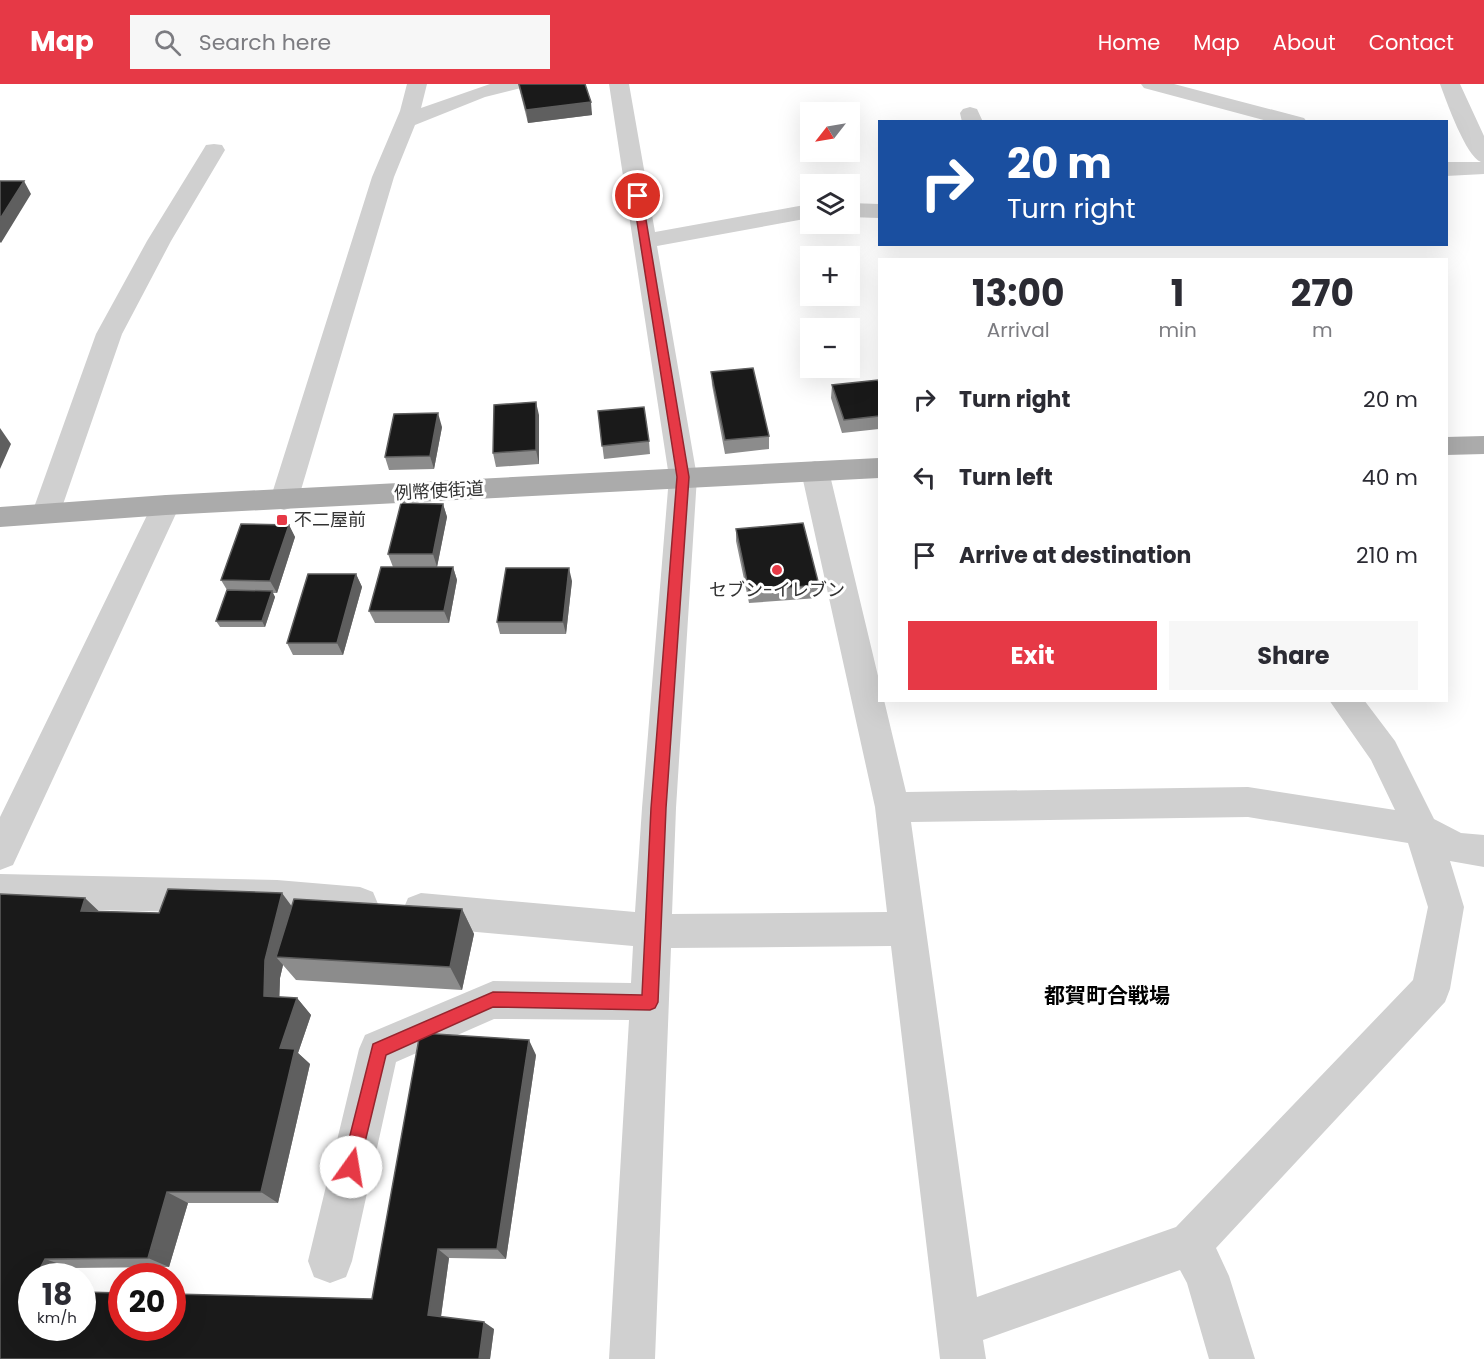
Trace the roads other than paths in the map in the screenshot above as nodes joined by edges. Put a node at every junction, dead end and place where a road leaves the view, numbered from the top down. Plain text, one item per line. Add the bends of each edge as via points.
1 (417, 84) edge
2 (514, 84) edge
3 (619, 84) edge
4 (1151, 84) edge
5 (1450, 84) edge
6 (406, 120) junction
7 (1292, 120) edge
8 (214, 150) dead end
9 (1484, 156) edge
10 (1484, 168) edge
11 (1448, 169) edge
12 (860, 210) edge
13 (878, 211) edge
14 (800, 213) edge
15 (645, 240) junction
16 (1484, 445) edge
17 (1448, 446) edge
18 (878, 468) edge
19 (815, 471) junction
20 (683, 477) junction
21 (284, 500) junction
22 (166, 505) junction
23 (46, 513) junction
24 (0, 517) edge
25 (1346, 702) edge
26 (892, 807) junction
27 (1422, 830) junction
28 (1484, 851) edge
29 (0, 854) edge
30 (0, 891) edge
31 (907, 929) junction
32 (654, 931) junction
33 (650, 1002) junction
34 (1190, 1244) junction
35 (330, 1261) dead end
36 (961, 1343) edge
37 (632, 1359) edge
38 (1232, 1359) edge

1 - 6 street
2 - 6 street
3 - 15 street
4 - 7 street
5 - 9 street
6 - 21 street via 382,177
8 - 23 street via 109,334
10 - 11 street
12 - 13 street
14 - 15 street
15 - 20 street
16 - 17 main road
18 - 19 main road, 例幣使街道
19 - 20 main road, 例幣使街道
19 - 26 street
20 - 21 main road, 例幣使街道
20 - 32 street via 658,808
21 - 22 main road, 例幣使街道
22 - 23 main road, 例幣使街道
22 - 29 street
23 - 24 main road, 例幣使街道
25 - 27 street via 1383,751
26 - 27 street via 1248,802
26 - 31 street
27 - 28 street via 1456,848
27 - 34 street via 1446,908 1431,989
30 - 32 street via 277,897
31 - 32 street
31 - 36 street
32 - 33 street
33 - 35 street via 493,1000 379,1049
33 - 37 street
34 - 36 street
34 - 38 street via 1207,1276

